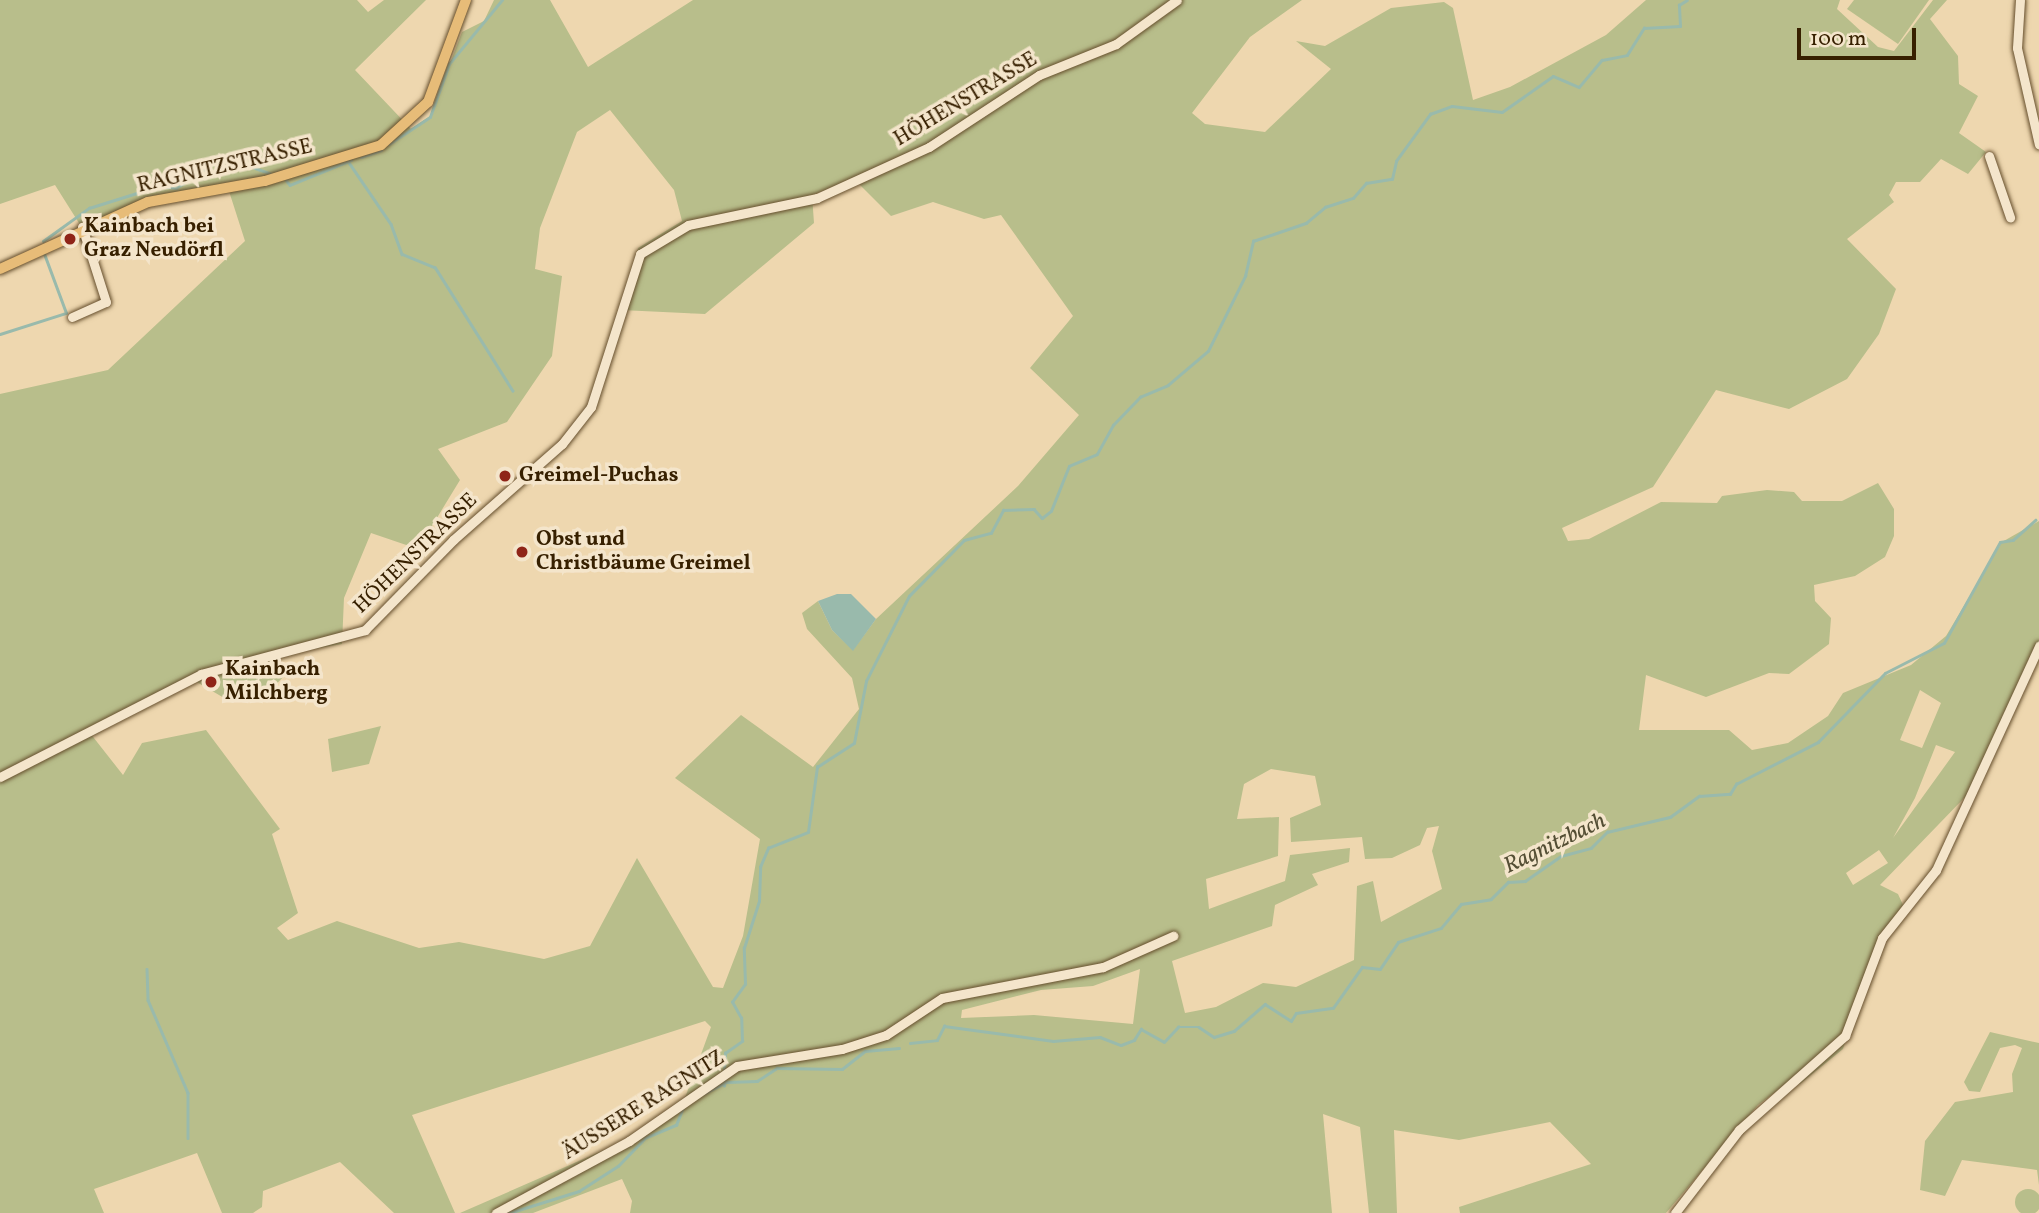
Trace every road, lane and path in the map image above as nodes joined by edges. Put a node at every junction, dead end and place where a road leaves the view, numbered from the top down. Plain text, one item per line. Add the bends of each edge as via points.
1 (466, 0) edge
2 (1177, 0) edge
3 (2020, 0) edge
4 (2039, 145) edge
5 (1989, 156) dead end
6 (2010, 217) dead end
7 (82, 227) junction
8 (0, 269) edge
9 (72, 317) dead end
10 (2039, 646) edge
11 (0, 777) edge
12 (1172, 936) dead end
13 (496, 1213) edge
14 (1675, 1213) edge

1 - 7 main road, RAGNITZSTRASSE via 428,102 381,145 265,181 148,202
2 - 11 street, HÖHENSTRASSE via 1116,44 1039,75 929,147 817,198 688,225 640,254 591,407 562,444 453,540 365,630 208,671
3 - 4 street via 2019,59
5 - 6 street
7 - 8 main road, RAGNITZSTRASSE
7 - 9 street via 106,302
10 - 14 street via 1936,870 1882,938 1845,1036 1739,1130
12 - 13 street, ÄUSSERE RAGNITZ via 1103,967 943,998 886,1035 842,1049 724,1074 629,1141

